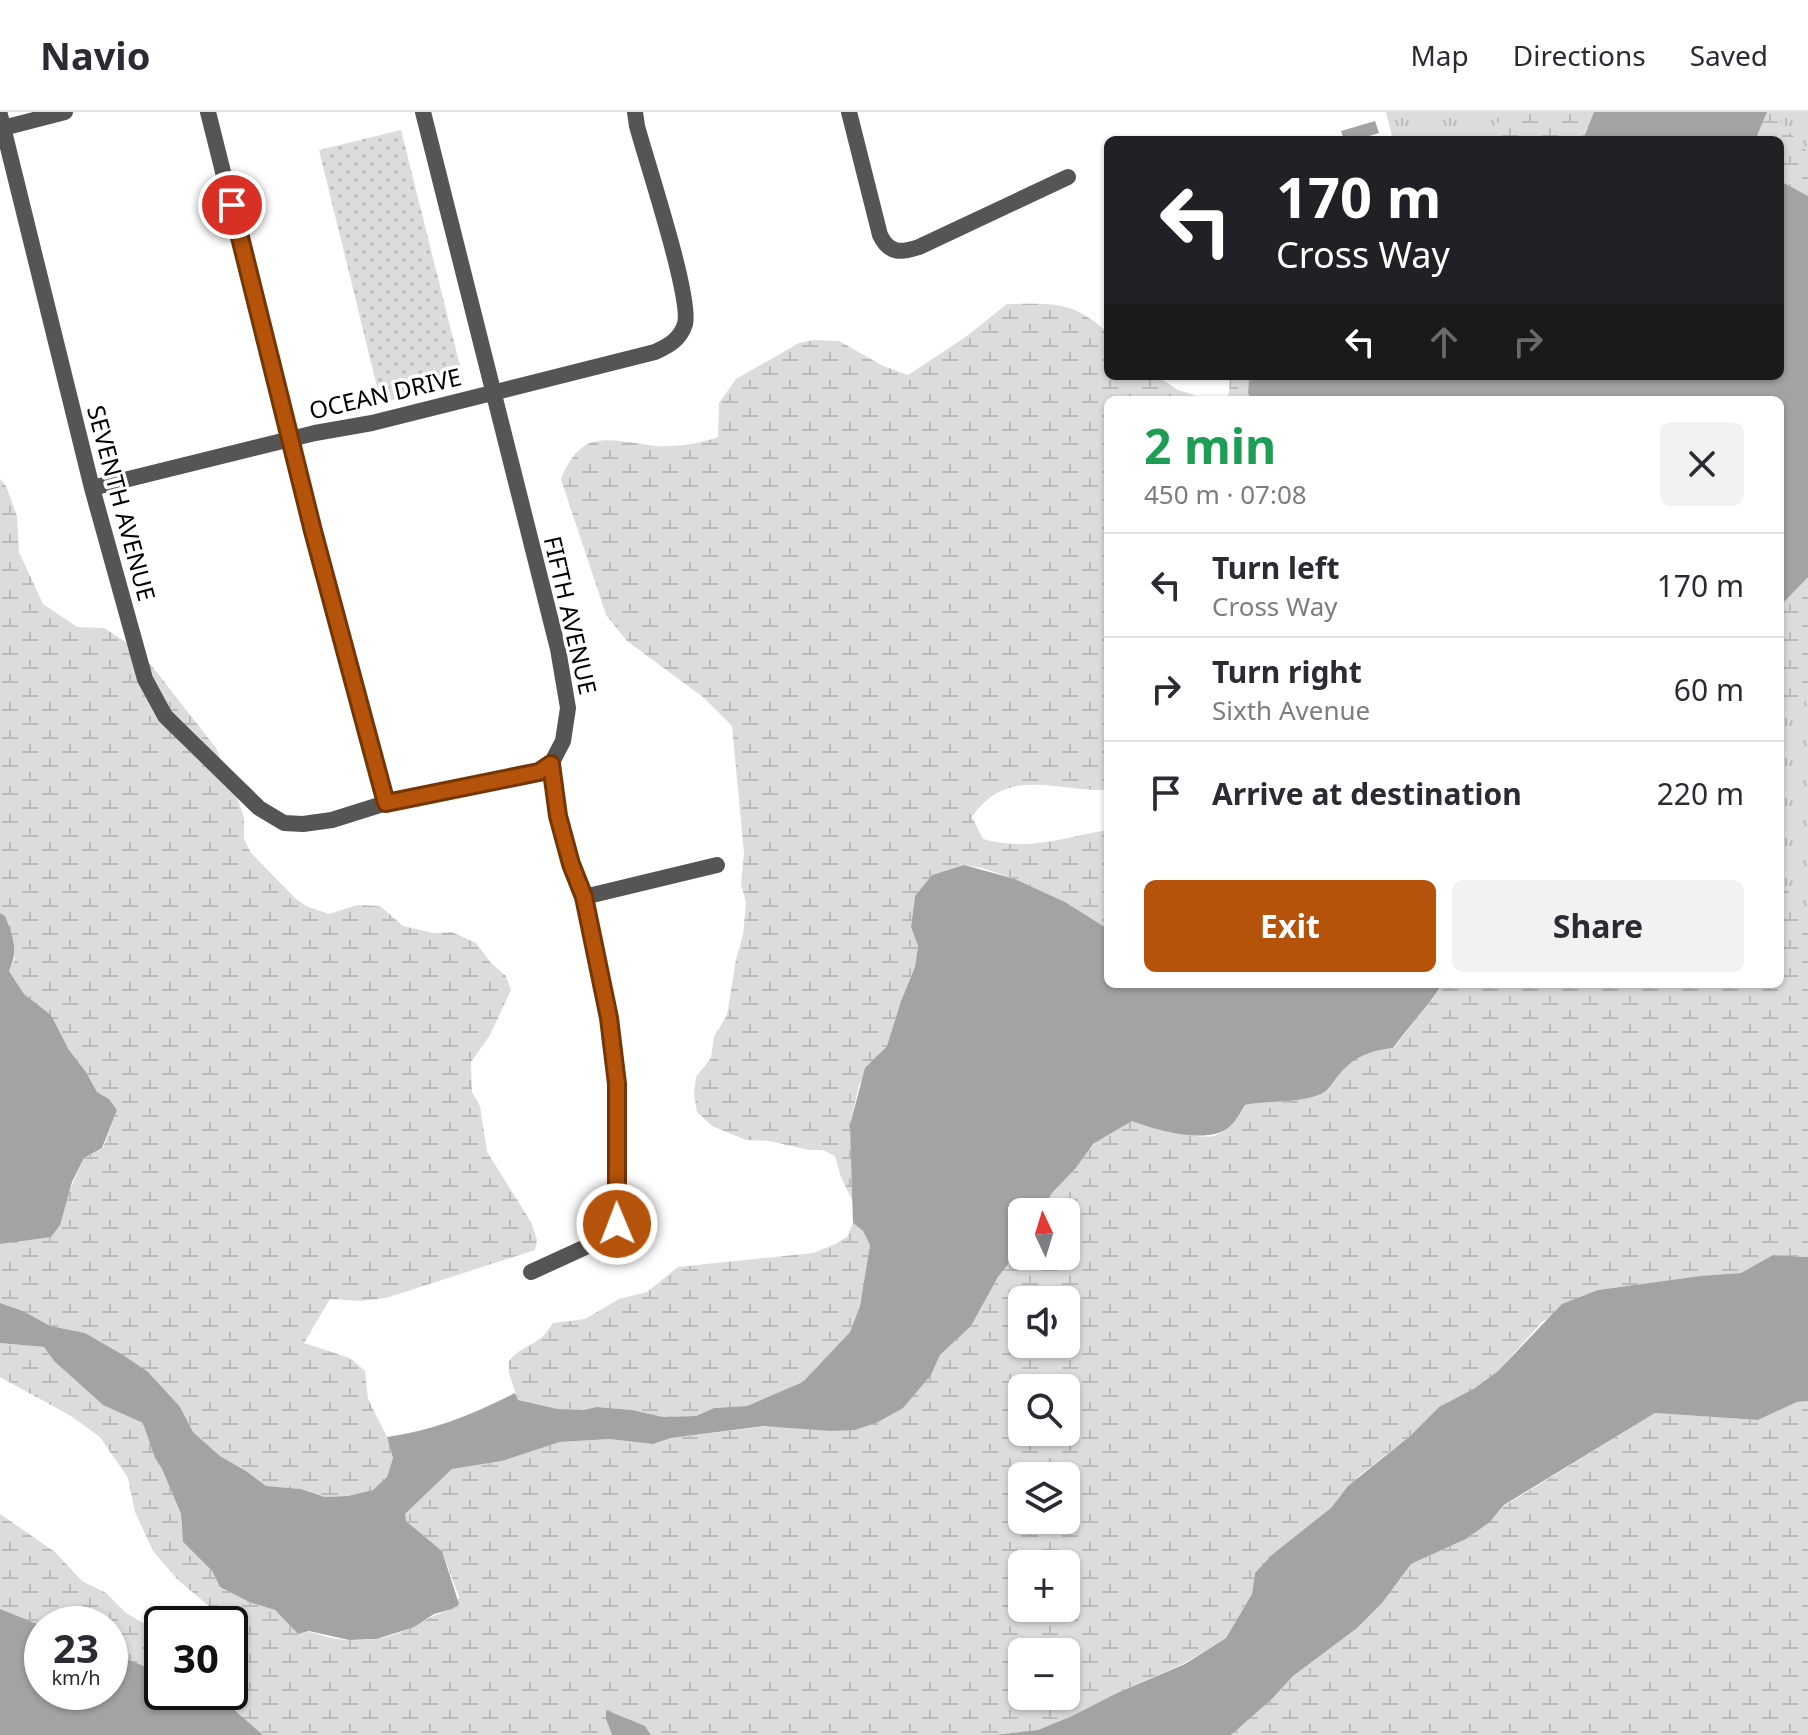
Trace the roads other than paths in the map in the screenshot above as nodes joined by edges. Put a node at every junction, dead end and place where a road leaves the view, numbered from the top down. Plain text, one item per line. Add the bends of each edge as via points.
1 (65, 112) edge
2 (208, 112) edge
3 (423, 112) edge
4 (635, 112) edge
5 (849, 112) edge
6 (2, 121) edge
7 (1068, 177) dead end
8 (493, 393) junction
9 (291, 439) junction
10 (92, 488) junction
11 (551, 764) junction
12 (386, 803) junction
13 (717, 865) dead end
14 (584, 897) junction
15 (531, 1272) dead end

1 - 6 street
2 - 9 street
3 - 8 street, FIFTH AVENUE
4 - 8 street, OCEAN DRIVE via 682,293 686,322 681,332 674,344 655,352
5 - 7 street via 880,235 893,251 919,247
6 - 10 street, SEVENTH AVENUE
8 - 9 street, OCEAN DRIVE
8 - 11 street, FIFTH AVENUE via 565,685 567,727
9 - 10 street, OCEAN DRIVE
9 - 12 street
10 - 12 street, SEVENTH AVENUE via 145,679 165,716 259,808 284,823 332,820
11 - 12 street via 539,772
11 - 14 street via 558,816
13 - 14 street
14 - 15 street via 617,1084 616,1225 601,1240

